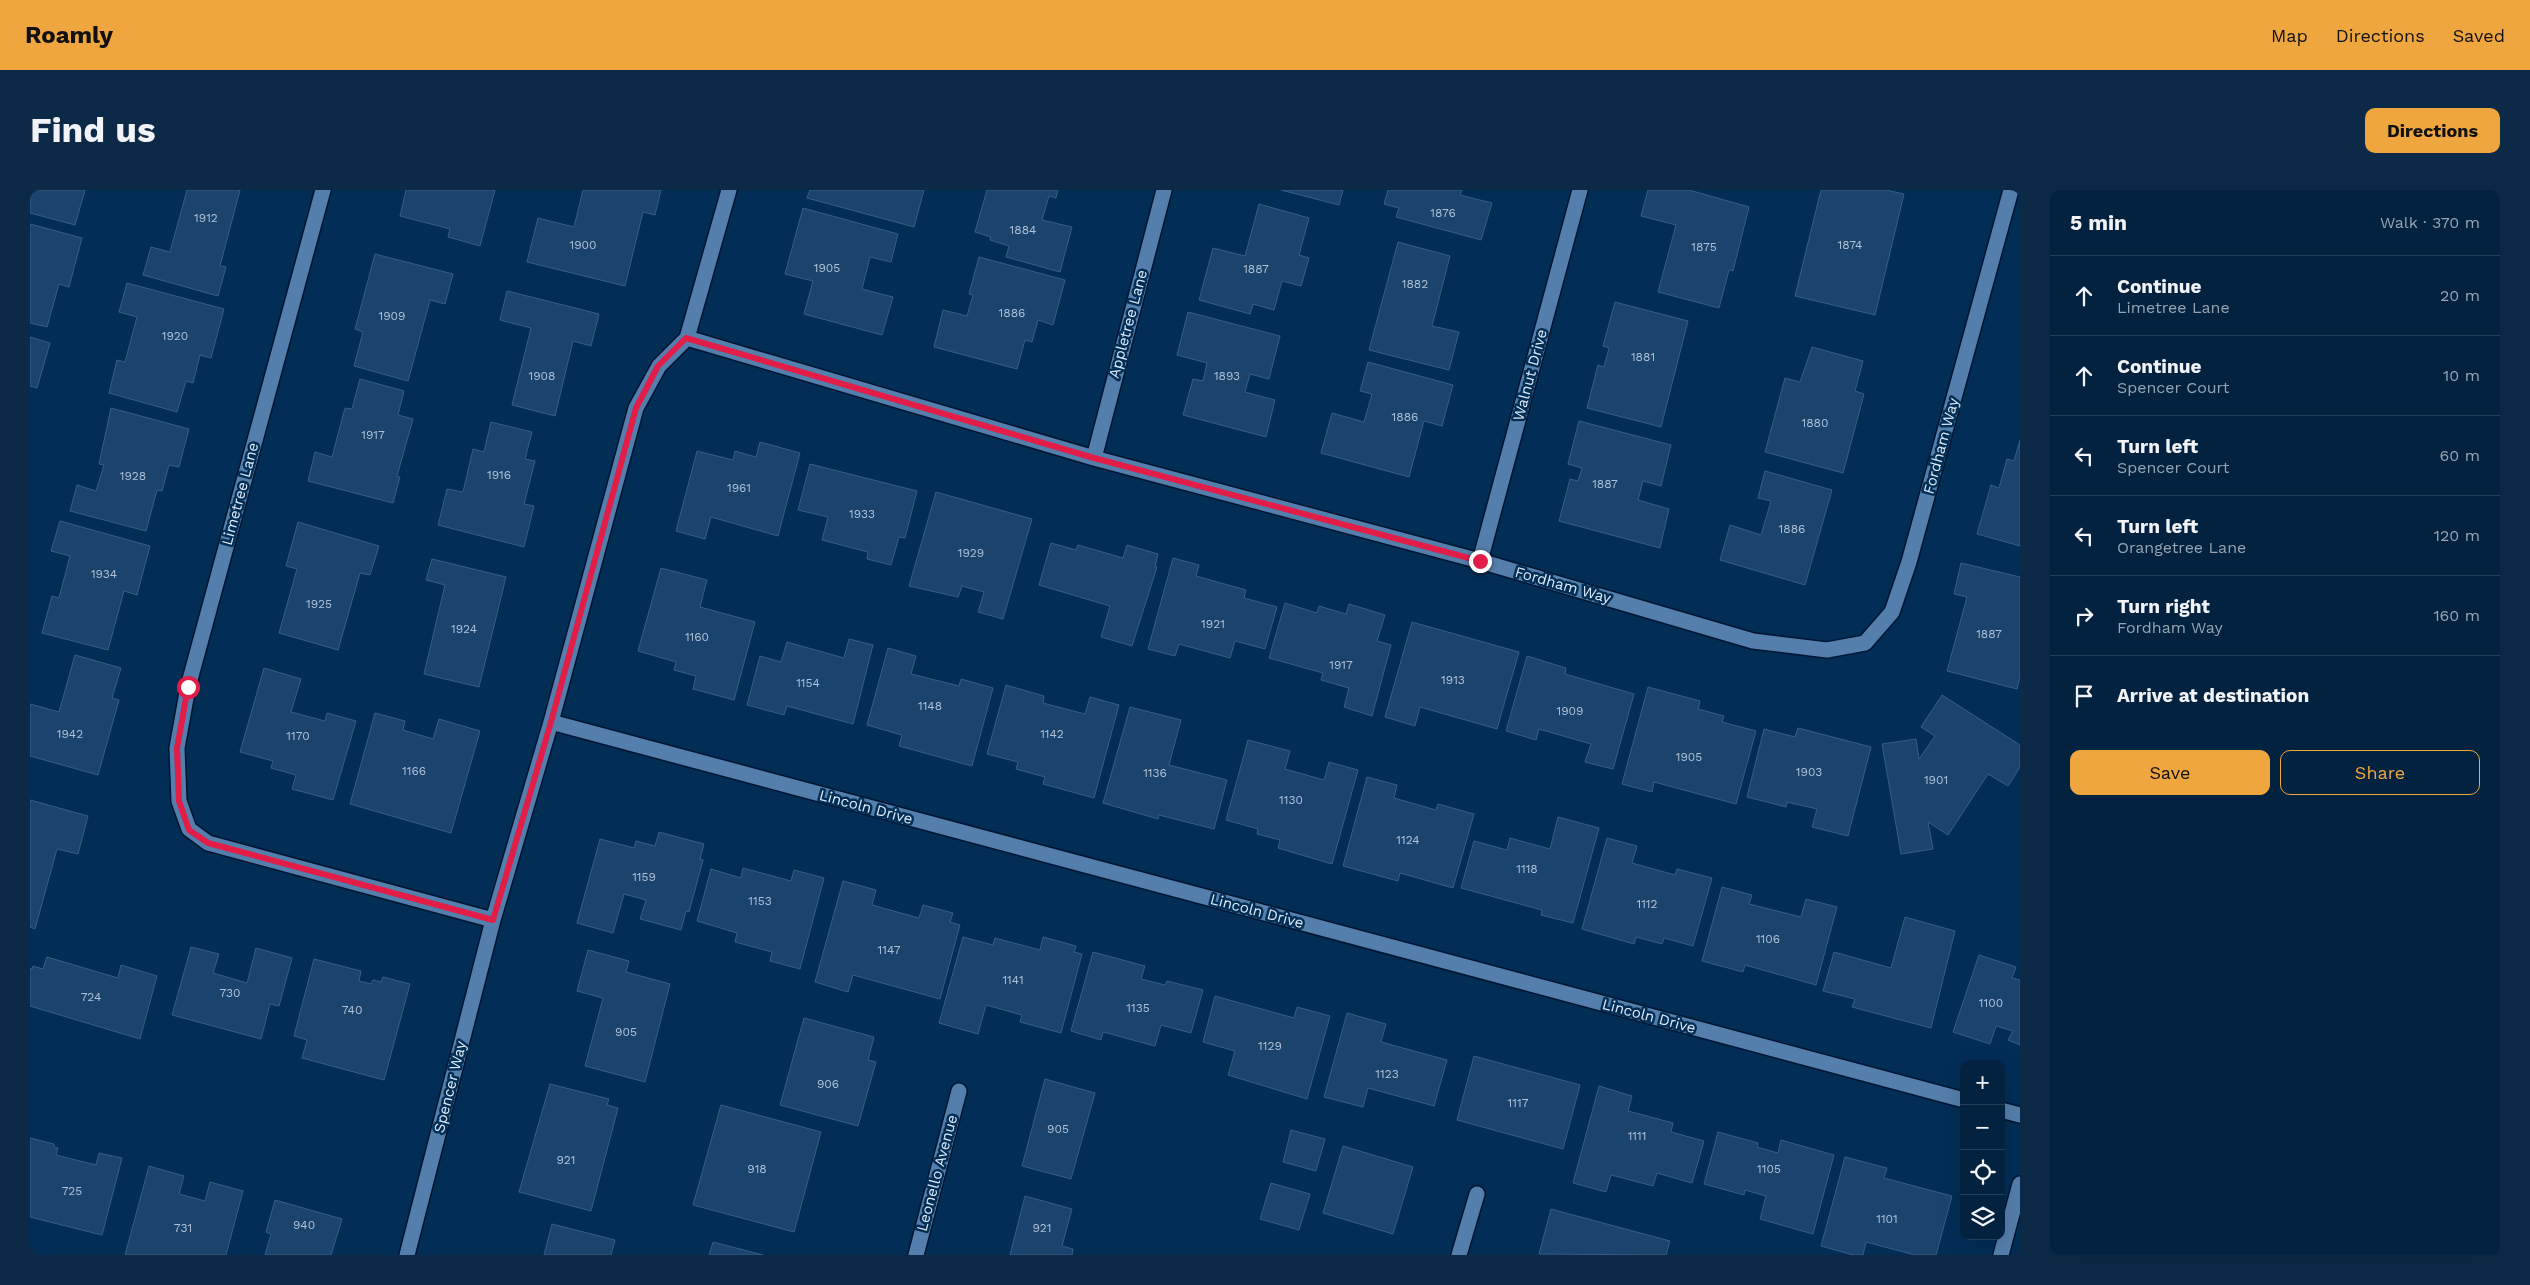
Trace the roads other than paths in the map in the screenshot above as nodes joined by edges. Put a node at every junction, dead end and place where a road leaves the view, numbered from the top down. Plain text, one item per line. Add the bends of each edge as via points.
1 (324, 190) edge
2 (728, 190) edge
3 (1164, 190) edge
4 (1580, 190) edge
5 (2011, 190) edge
6 (686, 338) junction
7 (1094, 458) junction
8 (1480, 561) junction
9 (551, 722) junction
10 (493, 920) junction
11 (959, 1090) dead end
12 (1960, 1099) edge
13 (2005, 1111) edge
14 (2020, 1115) edge
15 (2020, 1184) edge
16 (1477, 1194) dead end
17 (407, 1255) edge
18 (916, 1255) edge
19 (1460, 1255) edge
20 (2001, 1255) edge

1 - 10 street, Limetree Lane via 188,687 177,748 179,801 189,830 208,843
2 - 6 street
3 - 7 street, Appletree Lane
4 - 8 street, Walnut Drive
5 - 8 street, Fordham Way via 1909,562 1892,612 1865,643 1827,650 1753,641
6 - 7 street, Fordham Way
6 - 9 street, Spencer Way via 658,366 636,408
7 - 8 street, Fordham Way
9 - 10 street, Spencer Way
9 - 12 street, Lincoln Drive
10 - 17 street, Spencer Way
11 - 18 street, Leonello Avenue
13 - 14 street
15 - 20 street
16 - 19 street

